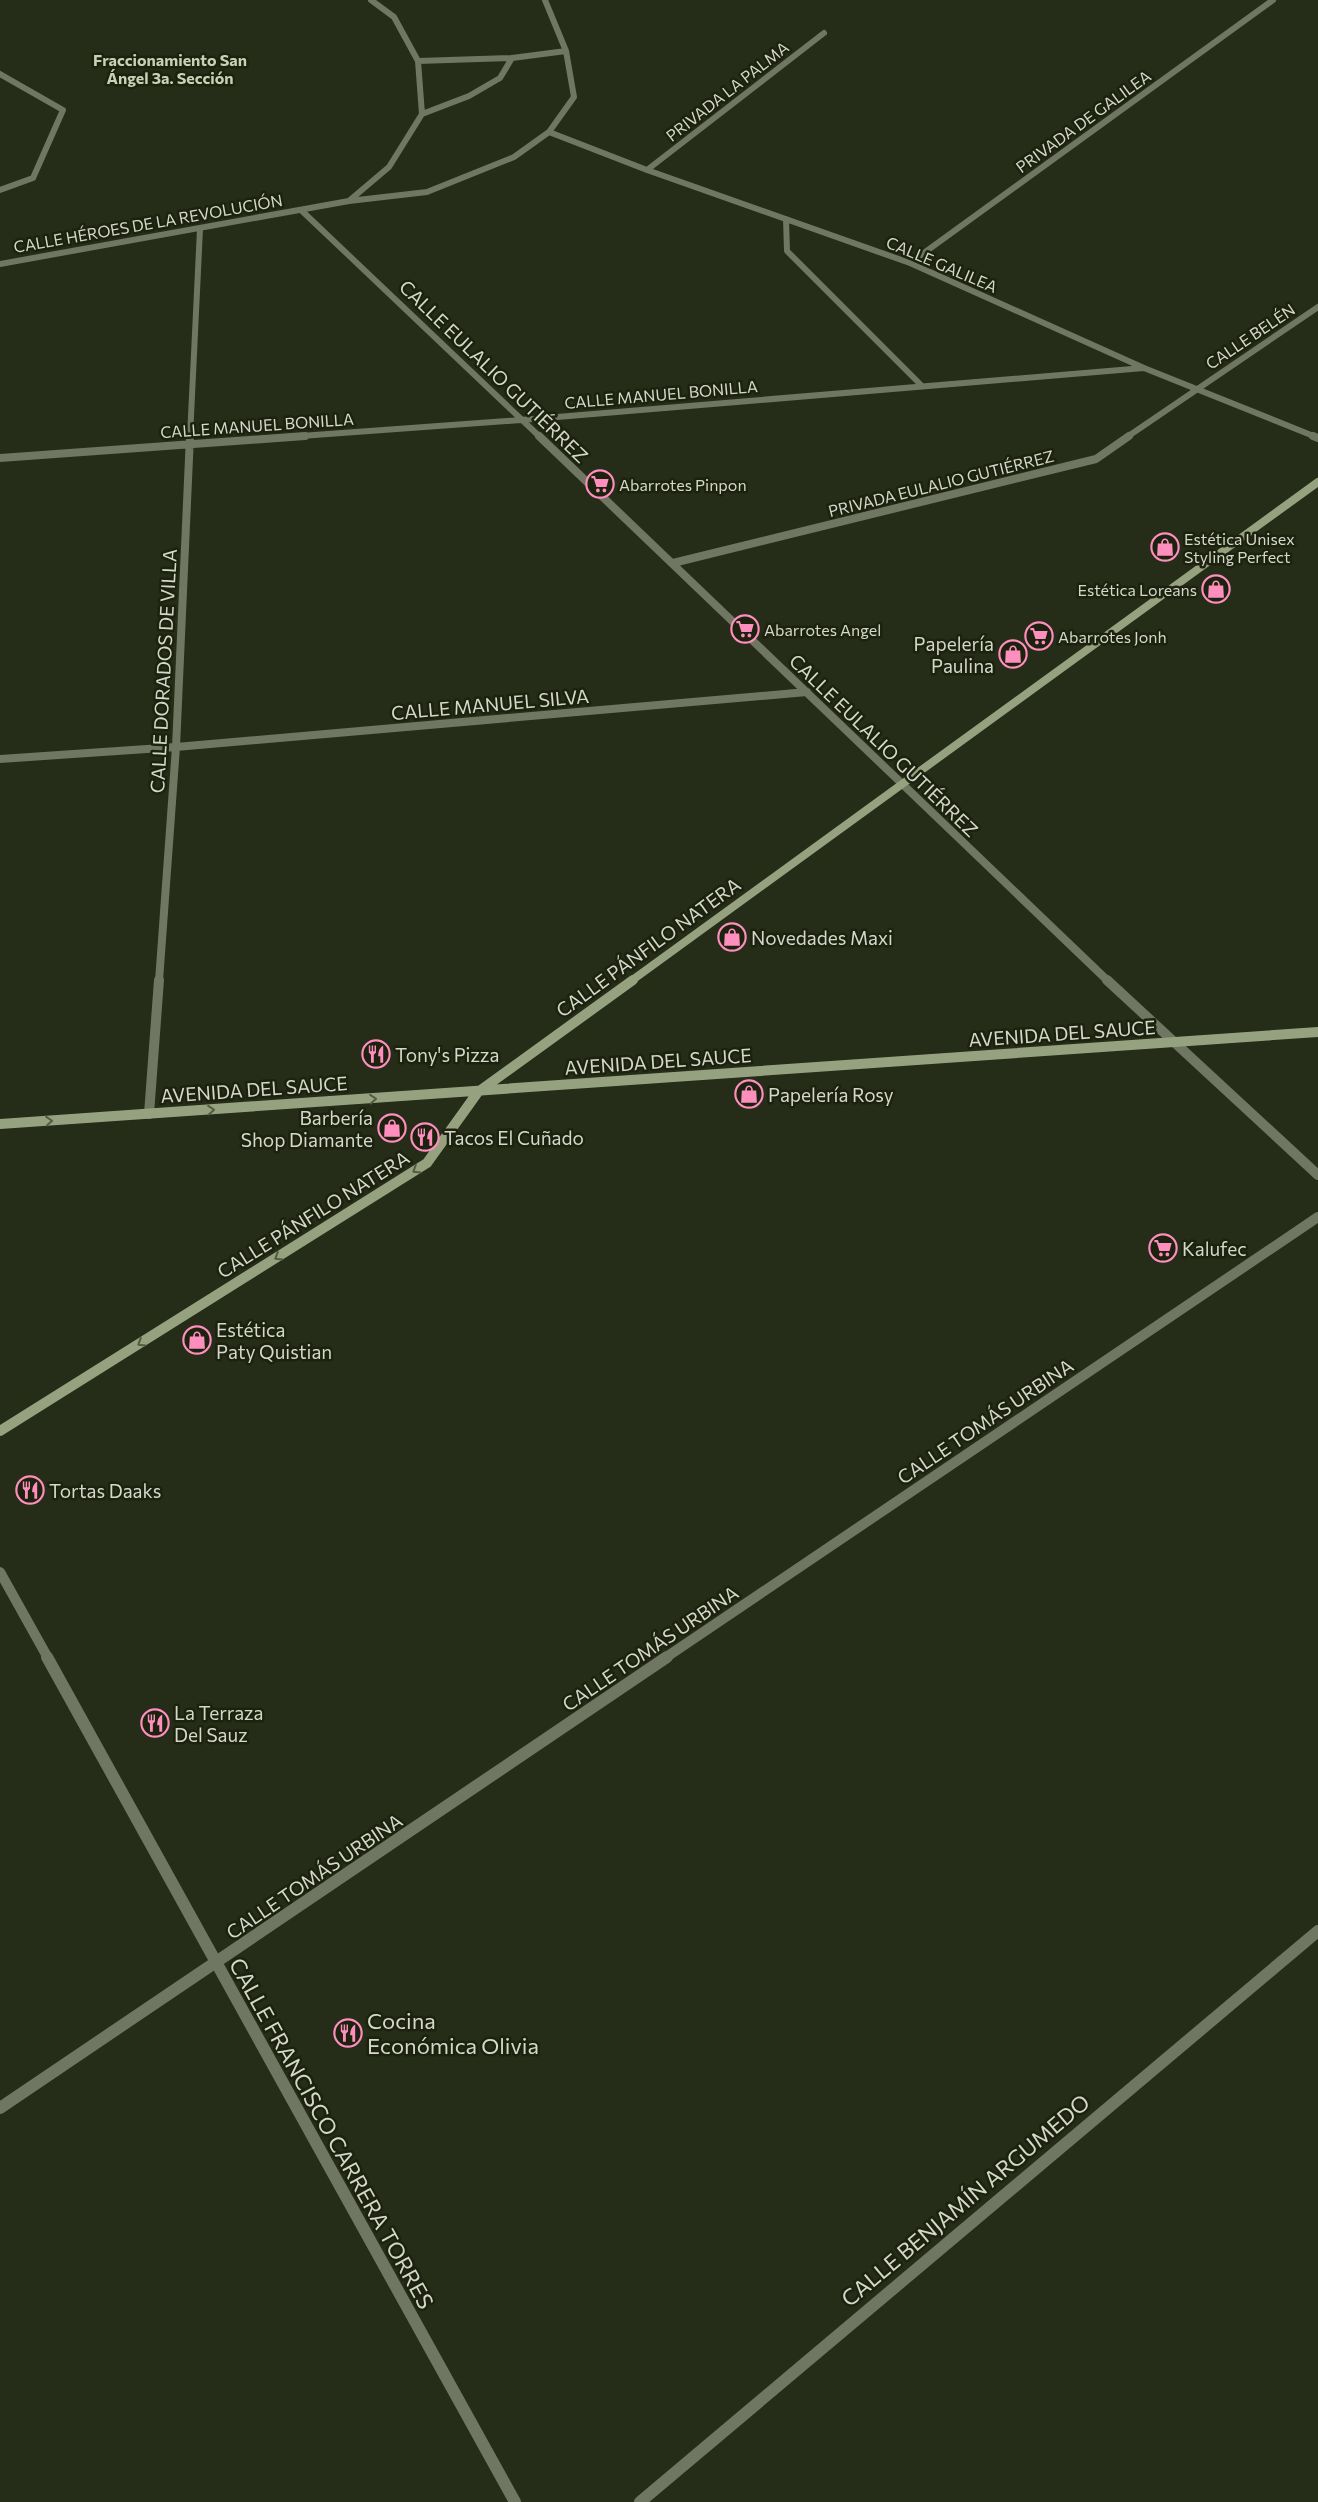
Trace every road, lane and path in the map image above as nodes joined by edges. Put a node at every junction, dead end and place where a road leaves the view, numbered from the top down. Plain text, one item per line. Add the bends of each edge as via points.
1 (371, 0) edge
2 (544, 0) edge
3 (1273, 0) edge
4 (824, 33) dead end
5 (566, 52) junction
6 (512, 58) junction
7 (418, 61) junction
8 (0, 74) edge
9 (422, 114) junction
10 (549, 132) junction
11 (647, 170) junction
12 (0, 190) edge
13 (349, 201) junction
14 (301, 210) junction
15 (786, 219) junction
16 (200, 229) junction
17 (910, 263) junction
18 (0, 264) edge
19 (1317, 309) edge
20 (1144, 368) junction
21 (922, 386) junction
22 (1197, 388) junction
23 (520, 420) junction
24 (1318, 438) edge
25 (190, 443) junction
26 (0, 458) edge
27 (1318, 482) edge
28 (673, 563) junction
29 (806, 692) junction
30 (176, 747) junction
31 (0, 759) edge
32 (902, 785) junction
33 (1318, 1032) edge
34 (1172, 1042) junction
35 (478, 1092) junction
36 (149, 1114) junction
37 (0, 1124) edge
38 (1318, 1176) edge
39 (1318, 1216) edge
40 (0, 1431) edge
41 (0, 1572) edge
42 (1318, 1931) edge
43 (215, 1964) junction
44 (0, 2108) edge
45 (515, 2502) edge
46 (640, 2502) edge

1 - 7 street via 394,16
2 - 5 street
3 - 17 street, PRIVADA DE GALILEA
4 - 11 street, PRIVADA LA PALMA
5 - 6 street
5 - 10 street via 574,98
6 - 7 street
6 - 9 street via 500,78 469,96
7 - 9 street
8 - 12 street via 63,110 33,178
9 - 13 street via 389,166
10 - 11 street, CALLE GALILEA
10 - 13 street via 514,157 427,192
11 - 15 street, CALLE GALILEA
13 - 14 street
14 - 16 street, CALLE HÉROES DE LA REVOLUCIÓN
14 - 23 street, CALLE EULALIO GUTIÉRREZ
15 - 17 street, CALLE GALILEA
15 - 21 street via 787,251
16 - 18 street, CALLE HÉROES DE LA REVOLUCIÓN
16 - 25 street, CALLE DORADOS DE VILLA
17 - 20 street, CALLE GALILEA
19 - 22 street, CALLE BELÉN
20 - 21 street, CALLE MANUEL BONILLA
20 - 22 street, CALLE GALILEA
21 - 23 street, CALLE MANUEL BONILLA
22 - 24 street, CALLE GALILEA
22 - 28 street, PRIVADA EULALIO GUTIÉRREZ via 1096,459
23 - 25 street, CALLE MANUEL BONILLA
23 - 28 street, CALLE EULALIO GUTIÉRREZ
25 - 26 street, CALLE MANUEL BONILLA
25 - 30 street, CALLE DORADOS DE VILLA
27 - 32 main road, CALLE PÁNFILO NATERA
28 - 29 street, CALLE EULALIO GUTIÉRREZ
29 - 30 street, CALLE MANUEL SILVA
29 - 32 street, CALLE EULALIO GUTIÉRREZ
30 - 31 street, CALLE MANUEL SILVA
30 - 36 street, CALLE DORADOS DE VILLA
32 - 34 street, CALLE EULALIO GUTIÉRREZ
32 - 35 main road, CALLE PÁNFILO NATERA
33 - 34 main road, AVENIDA DEL SAUCE
34 - 35 main road, AVENIDA DEL SAUCE
34 - 38 street, CALLE EULALIO GUTIÉRREZ
36 -> 35 main road, AVENIDA DEL SAUCE
35 -> 40 main road, CALLE PÁNFILO NATERA via 427,1163
37 -> 36 main road, AVENIDA DEL SAUCE
39 - 43 street, CALLE TOMÁS URBINA
41 - 43 street, CALLE FRANCISCO CARRERA TORRES
42 - 46 street, CALLE BENJAMÍN ARGUMEDO
43 - 44 street, CALLE TOMÁS URBINA
43 - 45 street, CALLE FRANCISCO CARRERA TORRES

